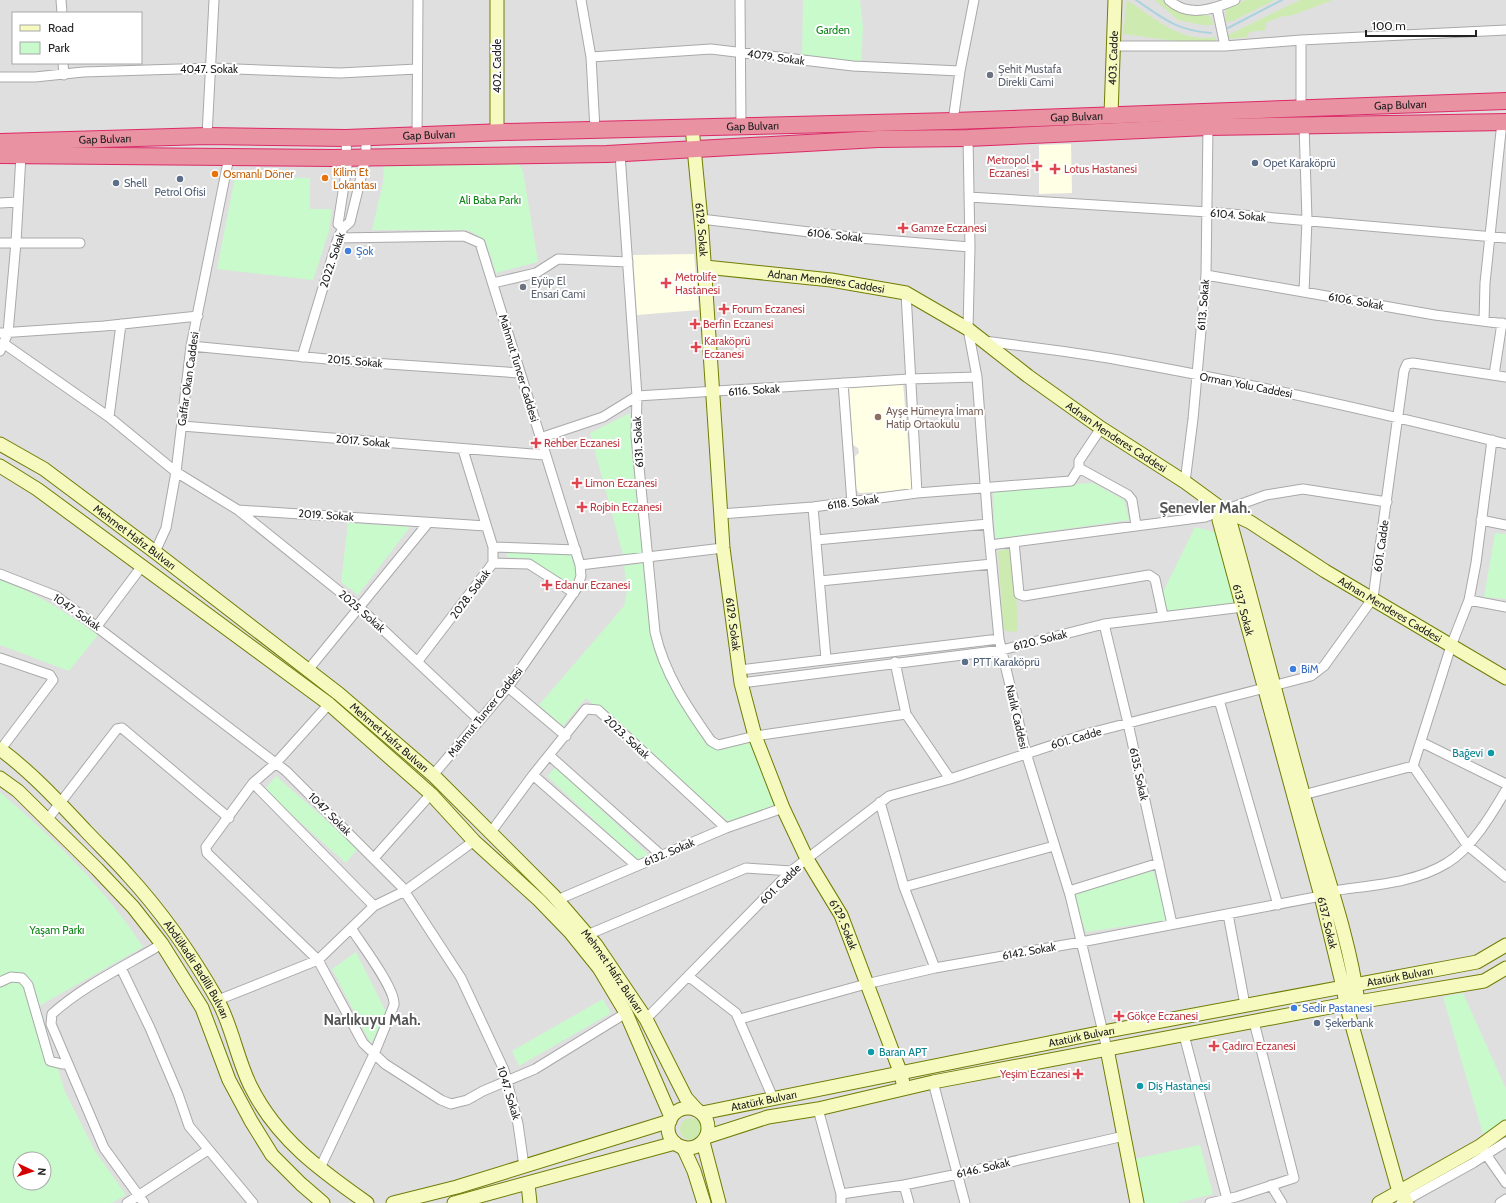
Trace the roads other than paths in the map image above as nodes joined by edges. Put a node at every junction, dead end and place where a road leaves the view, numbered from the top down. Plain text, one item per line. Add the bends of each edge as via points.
1 (61, 0) edge
2 (214, 0) edge
3 (418, 0) edge
4 (497, 0) edge
5 (581, 0) edge
6 (740, 0) edge
7 (974, 0) edge
8 (1115, 0) edge
9 (1169, 0) edge
10 (1235, 0) edge
11 (1217, 8) junction
12 (62, 12) edge
13 (1506, 30) edge
14 (1301, 40) junction
15 (1114, 46) junction
16 (1225, 46) junction
17 (740, 51) junction
18 (592, 57) junction
19 (64, 64) edge
20 (210, 68) junction
21 (417, 69) junction
22 (960, 71) junction
23 (64, 76) junction
24 (0, 77) edge
25 (1506, 101) edge
26 (1111, 115) junction
27 (1303, 117) junction
28 (953, 121) junction
29 (1504, 122) edge
30 (741, 126) junction
31 (692, 127) junction
32 (1208, 127) junction
33 (595, 130) junction
34 (497, 132) junction
35 (207, 136) junction
36 (417, 136) junction
37 (346, 138) junction
38 (366, 138) junction
39 (968, 138) junction
40 (0, 142) edge
41 (696, 150) junction
42 (21, 154) junction
43 (620, 154) junction
44 (0, 155) edge
45 (366, 156) junction
46 (228, 157) junction
47 (347, 157) junction
48 (969, 197) junction
49 (18, 202) junction
50 (0, 203) edge
51 (1208, 212) junction
52 (701, 219) junction
53 (1307, 220) junction
54 (343, 228) junction
55 (1490, 236) junction
56 (338, 238) junction
57 (1506, 238) edge
58 (16, 242) junction
59 (0, 243) edge
60 (80, 243) dead end
61 (970, 247) junction
62 (628, 262) junction
63 (705, 267) junction
64 (1206, 276) junction
65 (493, 283) junction
66 (1304, 292) junction
67 (906, 293) junction
68 (198, 316) junction
69 (1484, 321) junction
70 (121, 324) junction
71 (1504, 324) edge
72 (968, 329) junction
73 (4, 333) edge
74 (983, 340) junction
75 (191, 346) junction
76 (2, 347) edge
77 (302, 357) junction
78 (520, 373) junction
79 (1197, 375) junction
80 (1494, 375) junction
81 (977, 377) junction
82 (1506, 377) edge
83 (909, 379) junction
84 (843, 383) junction
85 (713, 392) junction
86 (637, 396) junction
87 (109, 417) junction
88 (1399, 417) junction
89 (182, 426) junction
90 (1101, 428) junction
91 (540, 438) junction
92 (1492, 440) junction
93 (0, 444) edge
94 (1506, 444) edge
95 (462, 450) junction
96 (545, 455) junction
97 (0, 466) edge
98 (1079, 468) junction
99 (176, 472) junction
100 (1186, 482) junction
101 (985, 487) junction
102 (917, 493) junction
103 (1387, 502) junction
104 (852, 503) junction
105 (813, 508) junction
106 (1222, 509) junction
107 (238, 510) junction
108 (720, 514) junction
109 (1481, 520) junction
110 (428, 522) junction
111 (988, 524) junction
112 (1506, 525) edge
113 (486, 526) junction
114 (1136, 526) junction
115 (816, 540) junction
116 (1014, 542) junction
117 (990, 545) junction
118 (493, 547) junction
119 (723, 548) junction
120 (576, 550) junction
121 (155, 552) junction
122 (648, 556) junction
123 (494, 563) junction
124 (992, 564) junction
125 (580, 565) junction
126 (142, 566) junction
127 (0, 574) edge
128 (820, 581) junction
129 (574, 593) junction
130 (1373, 598) junction
131 (1469, 600) junction
132 (1244, 607) junction
133 (1506, 607) edge
134 (360, 608) junction
135 (1163, 616) junction
136 (1104, 624) junction
137 (97, 626) junction
138 (999, 639) junction
139 (1452, 646) junction
140 (1002, 650) junction
141 (0, 658) edge
142 (826, 659) junction
143 (418, 662) junction
144 (895, 662) junction
145 (308, 670) junction
146 (741, 677) junction
147 (1506, 678) edge
148 (508, 687) junction
149 (1270, 687) junction
150 (1219, 700) junction
151 (329, 704) junction
152 (906, 714) junction
153 (479, 720) junction
154 (1128, 723) junction
155 (566, 736) junction
156 (754, 736) junction
157 (1421, 742) junction
158 (0, 749) edge
159 (1026, 753) junction
160 (550, 756) junction
161 (276, 763) junction
162 (1413, 766) junction
163 (433, 775) junction
164 (533, 775) junction
165 (0, 778) edge
166 (950, 779) junction
167 (253, 783) junction
168 (1506, 784) edge
169 (1506, 790) edge
170 (431, 794) junction
171 (1304, 795) junction
172 (880, 802) junction
173 (61, 804) junction
174 (783, 808) junction
175 (228, 818) junction
176 (47, 820) junction
177 (726, 828) junction
178 (491, 832) junction
179 (474, 841) junction
180 (1467, 845) junction
181 (1054, 846) junction
182 (661, 855) junction
183 (374, 858) junction
184 (807, 859) junction
185 (1159, 863) junction
186 (637, 866) junction
187 (791, 872) junction
188 (1506, 877) edge
189 (904, 887) junction
190 (404, 891) junction
191 (1069, 891) junction
192 (1326, 893) junction
193 (557, 900) junction
194 (1278, 905) junction
195 (374, 906) junction
196 (1228, 914) junction
197 (1172, 924) junction
198 (351, 928) junction
199 (587, 935) junction
200 (1081, 942) junction
201 (162, 944) junction
202 (1506, 945) edge
203 (318, 960) junction
204 (121, 968) junction
205 (935, 968) junction
206 (1506, 968) edge
207 (688, 976) junction
208 (0, 982) edge
209 (866, 984) junction
210 (1349, 986) junction
211 (218, 1000) junction
212 (1352, 1003) junction
213 (1245, 1005) junction
214 (626, 1013) junction
215 (646, 1019) junction
216 (740, 1019) junction
217 (1254, 1022) junction
218 (1102, 1032) junction
219 (1184, 1035) junction
220 (1107, 1049) junction
221 (374, 1054) junction
222 (67, 1064) junction
223 (901, 1074) junction
224 (506, 1082) junction
225 (933, 1082) junction
226 (904, 1088) junction
227 (773, 1098) junction
228 (818, 1109) junction
229 (699, 1111) junction
230 (670, 1119) junction
231 (1506, 1127) edge
232 (1124, 1136) junction
233 (705, 1139) junction
234 (1506, 1142) edge
235 (679, 1145) junction
236 (208, 1150) junction
237 (1483, 1150) junction
238 (524, 1166) junction
239 (320, 1168) junction
240 (958, 1174) junction
241 (1506, 1183) edge
242 (528, 1184) junction
243 (904, 1185) junction
244 (1272, 1186) junction
245 (841, 1198) edge
246 (1227, 1199) junction
247 (1403, 1199) edge
248 (1506, 1199) edge
249 (141, 1200) edge
250 (126, 1203) edge
251 (253, 1203) edge
252 (323, 1203) edge
253 (367, 1203) edge
254 (393, 1203) edge
255 (454, 1203) edge
256 (530, 1203) edge
257 (704, 1203) edge
258 (719, 1203) edge
259 (909, 1203) edge
260 (965, 1203) edge
261 (1137, 1203) edge
262 (1210, 1203) edge
263 (1282, 1203) edge
264 (1379, 1203) edge
265 (1500, 1203) edge

1 - 12 street
2 - 20 street
3 - 21 street
4 - 34 main road, 402. Cadde
5 - 18 street
6 - 17 street
7 - 22 street
8 - 15 main road, 403. Cadde
9 - 11 street via 1176,7 1191,10
10 - 11 street
11 - 16 street
13 - 14 street
14 - 16 street
14 - 27 street
15 - 16 street
15 - 26 main road, 403. Cadde
17 - 18 street, 4079. Sokak via 711,49
17 - 22 street, 4079. Sokak via 799,61 853,66
17 - 30 street
18 - 33 street
19 - 23 street
20 - 21 street, 4047. Sokak via 340,73
20 - 23 street, 4047. Sokak via 83,72
20 - 35 street
21 - 36 street
22 - 28 street
23 - 24 street, 4047. Sokak
25 - 27 highway, Gap Bulvarı
26 - 27 highway, Gap Bulvarı via 1226,110
26 - 28 highway, Gap Bulvarı
27 - 29 highway, Gap Bulvarı
27 - 32 highway, Gap Bulvarı
27 - 53 street
28 - 30 highway, Gap Bulvarı
29 - 55 street
30 - 31 highway, Gap Bulvarı
31 - 33 highway, Gap Bulvarı
31 - 41 main road, 6129. Sokak
32 - 39 highway, Gap Bulvarı
32 - 51 street, 6113. Sokak
33 - 34 highway, Gap Bulvarı
34 - 36 highway, Gap Bulvarı
35 - 37 highway, Gap Bulvarı
35 - 40 highway, Gap Bulvarı
36 - 38 highway, Gap Bulvarı
37 - 38 highway, Gap Bulvarı
37 - 47 street, 2022. Sokak
38 - 45 street
39 - 41 highway, Gap Bulvarı via 878,139
39 - 48 street, Narlık Caddesi
41 - 43 highway, Gap Bulvarı
41 - 52 main road, 6129. Sokak
42 - 44 highway, Gap Bulvarı
42 - 46 highway, Gap Bulvarı
42 - 49 street
43 - 45 highway, Gap Bulvarı
43 - 62 street, 6131. Sokak
45 - 47 highway, Gap Bulvarı
45 - 54 street via 350,222
46 - 47 highway, Gap Bulvarı
46 - 68 street, Gaffar Okan Caddesi
47 - 54 street, 2022. Sokak via 338,224
48 - 51 street, 6104. Sokak
48 - 61 street, Narlık Caddesi
49 - 50 street
49 - 58 street
51 - 53 street, 6104. Sokak
51 - 64 street, 6113. Sokak
52 - 61 street, 6106. Sokak via 859,238
52 - 63 main road, 6129. Sokak
53 - 55 street, 6104. Sokak
53 - 66 street
54 - 56 street, 2022. Sokak
55 - 57 street, 6104. Sokak
55 - 69 street
56 - 65 street, Mahmut Tuncer Caddesi via 464,236 480,243
56 - 77 street, 2022. Sokak
58 - 59 street
58 - 60 street
58 - 73 street
61 - 72 street, Narlık Caddesi
62 - 65 street via 558,259 536,273
62 - 86 street, 6131. Sokak
63 - 67 main road, Adnan Menderes Caddesi via 832,280
63 - 85 main road, 6129. Sokak
64 - 66 street, 6106. Sokak
64 - 79 street, 6113. Sokak
65 - 78 street, Mahmut Tuncer Caddesi
66 - 69 street, 6106. Sokak
67 - 72 main road, Adnan Menderes Caddesi
67 - 83 street
68 - 70 street
68 - 75 street, Gaffar Okan Caddesi
69 - 71 street, 6106. Sokak
70 - 73 street
70 - 87 street
71 - 80 street
72 - 74 main road, Adnan Menderes Caddesi
72 - 81 street, Narlık Caddesi
73 - 76 street
74 - 79 street, Orman Yolu Caddesi via 1118,360
74 - 90 main road, Adnan Menderes Caddesi
75 - 77 street, 2015. Sokak
75 - 89 street, Gaffar Okan Caddesi
76 - 87 street, 2019. Sokak
77 - 78 street, 2015. Sokak
78 - 91 street, Mahmut Tuncer Caddesi
79 - 88 street, Orman Yolu Caddesi
79 - 100 street, 6113. Sokak
80 - 82 street
80 - 88 street, 601. Cadde via 1407,364
81 - 83 street, 6116. Sokak
81 - 101 street, Narlık Caddesi
83 - 84 street, 6116. Sokak
83 - 102 street
84 - 85 street, 6116. Sokak
84 - 104 street
85 - 86 street, 6116. Sokak
85 - 108 main road, 6129. Sokak
86 - 91 street, 6116. Sokak via 603,417
86 - 122 street, 6131. Sokak via 636,436
87 - 99 street, 2019. Sokak
88 - 92 street, Orman Yolu Caddesi
88 - 103 street, 601. Cadde
89 - 95 street, 2017. Sokak
89 - 99 street, Gaffar Okan Caddesi
90 - 98 street via 1079,461
90 - 100 main road, Adnan Menderes Caddesi
91 - 96 street, Mahmut Tuncer Caddesi
92 - 94 street, Orman Yolu Caddesi
92 - 109 street
93 - 121 main road, Mehmet Hafız Bulvarı via 44,469
95 - 96 street, 2017. Sokak
95 - 113 street, 2028. Sokak
96 - 120 street, Mahmut Tuncer Caddesi
97 - 126 main road, Mehmet Hafız Bulvarı via 37,489
98 - 101 street, 6118. Sokak via 1071,481
98 - 114 street via 1128,495 1132,500
99 - 107 street, 2019. Sokak
99 - 121 street, Gaffar Okan Caddesi via 166,528
100 - 106 main road, Adnan Menderes Caddesi
101 - 102 street, 6118. Sokak
101 - 111 street, Narlık Caddesi
102 - 104 street, 6118. Sokak
103 - 106 street via 1303,489 1266,494
103 - 130 street, 601. Cadde
104 - 105 street, 6118. Sokak
105 - 108 street, 6118. Sokak
105 - 115 street
106 - 114 street via 1205,517
106 - 130 main road, Adnan Menderes Caddesi via 1250,522 1325,571
106 - 132 main road, 6137. Sokak via 1219,520
106 - 149 main road, 6137. Sokak via 1229,518
107 - 110 street, 2019. Sokak
107 - 134 street, 2025. Sokak
108 - 119 main road, 6129. Sokak
109 - 112 street
109 - 131 street
110 - 113 street, 2019. Sokak
110 - 134 street
111 - 115 street
111 - 117 street, Narlık Caddesi
113 - 118 street, 2028. Sokak
114 - 116 street
115 - 128 street
116 - 117 street
116 - 135 street via 1019,594 1024,596 1150,575 1155,579
117 - 124 street, Narlık Caddesi
118 - 120 street
118 - 123 street, 2028. Sokak
119 - 122 street
119 - 146 main road, 6129. Sokak
120 - 125 street, Mahmut Tuncer Caddesi
121 - 145 main road, Mehmet Hafız Bulvarı
122 - 125 street
122 - 156 street, 6131. Sokak via 659,651 681,699 711,741 718,744
123 - 129 street via 529,564
123 - 143 street, 2028. Sokak
124 - 128 street
124 - 138 street, Narlık Caddesi
125 - 129 street, Mahmut Tuncer Caddesi via 581,576
126 - 137 street
126 - 151 main road, Mehmet Hafız Bulvarı
127 - 137 street, 1047. Sokak via 56,596
128 - 142 street
129 - 148 street, Mahmut Tuncer Caddesi
130 - 139 main road, Adnan Menderes Caddesi
130 - 149 street, 601. Cadde via 1324,666 1312,676
131 - 133 street
131 - 139 street
132 - 135 street, 6120. Sokak
132 - 149 main road, 6137. Sokak
134 - 143 street, 2025. Sokak
134 - 145 street
135 - 136 street, 6120. Sokak
136 - 140 street, 6120. Sokak
136 - 154 street, 6135. Sokak
137 - 161 street, 1047. Sokak
138 - 140 street, Narlık Caddesi
138 - 142 street
139 - 147 main road, Adnan Menderes Caddesi
139 - 157 street
140 - 144 street, 6120. Sokak
140 - 159 street, Narlık Caddesi
141 - 158 street via 50,675 53,680
142 - 146 street
143 - 153 street, 2025. Sokak
144 - 146 street, 6120. Sokak
144 - 152 street
145 - 163 main road, Mehmet Hafız Bulvarı
146 - 156 main road, 6129. Sokak
148 - 153 street, Mahmut Tuncer Caddesi
148 - 155 street
149 - 150 street, 601. Cadde
149 - 171 main road, 6137. Sokak
149 - 192 main road, 6137. Sokak
150 - 154 street, 601. Cadde
150 - 194 street
151 - 161 street
151 - 170 main road, Mehmet Hafız Bulvarı
152 - 156 street, 6131. Sokak
152 - 166 street
153 - 163 street, Mahmut Tuncer Caddesi
154 - 159 street, 601. Cadde
154 - 185 street, 6135. Sokak
155 - 160 street, 2023. Sokak
155 - 177 street, 2023. Sokak via 586,709 598,710
156 - 174 main road, 6129. Sokak
157 - 162 street
157 - 168 street
158 - 173 main road, Abdülkadir Badilli Bulvarı via 23,766
159 - 166 street, 601. Cadde
159 - 181 street, Narlık Caddesi
160 - 164 street, 2023. Sokak
160 - 182 street
161 - 167 street
161 - 183 street, 1047. Sokak
162 - 171 street
162 - 180 street
163 - 178 main road, Mehmet Hafız Bulvarı
164 - 178 street, 2023. Sokak
164 - 186 street
165 - 176 main road, Abdülkadir Badilli Bulvarı via 18,791
166 - 172 street, 601. Cadde via 889,796
167 - 175 street
167 - 195 street
169 - 180 street, 6142. Sokak
170 - 179 main road, Mehmet Hafız Bulvarı
170 - 183 street
171 - 192 main road, 6137. Sokak
172 - 184 street, 601. Cadde
172 - 189 street
173 - 175 street via 117,729 122,728
173 - 176 street
173 - 211 main road, Abdülkadir Badilli Bulvarı via 127,874 164,918
174 - 177 street, 6132. Sokak
174 - 184 main road, 6129. Sokak
175 - 203 street via 206,847 207,853
176 - 201 main road, Abdülkadir Badilli Bulvarı via 133,907
177 - 182 street, 6132. Sokak
178 - 193 main road, Mehmet Hafız Bulvarı
179 - 190 street
179 - 214 main road, Mehmet Hafız Bulvarı via 570,932 599,968
180 - 188 street
180 - 192 street, 6142. Sokak via 1448,863 1424,874 1406,880
181 - 189 street
181 - 191 street, Narlık Caddesi
182 - 186 street, 6132. Sokak
183 - 190 street, 1047. Sokak
184 - 187 street, 601. Cadde
184 - 209 main road, 6129. Sokak via 841,915
185 - 191 street
185 - 197 street, 6135. Sokak
186 - 193 street, 6132. Sokak
187 - 199 street via 746,868
187 - 207 street, 601. Cadde
189 - 205 street
190 - 195 street
190 - 224 street, 1047. Sokak via 462,978 504,1070
191 - 200 street, Narlık Caddesi
192 - 194 street, 6142. Sokak
192 - 210 main road, 6137. Sokak
193 - 199 main road, Mehmet Hafız Bulvarı
194 - 196 street, 6142. Sokak
195 - 198 street
196 - 197 street, 6142. Sokak
196 - 213 street
197 - 200 street, 6142. Sokak
198 - 203 street
198 - 221 street via 380,972 394,999 394,1005
199 - 215 main road, Mehmet Hafız Bulvarı
200 - 205 street, 6142. Sokak
200 - 218 street, Narlık Caddesi
201 - 204 street
201 - 252 main road, Abdülkadir Badilli Bulvarı via 202,1008 229,1080 254,1127 272,1155
202 - 210 main road, Atatürk Bulvarı via 1477,962
203 - 211 street
203 - 221 street via 363,1043
204 - 222 street via 52,1014 50,1024
204 - 236 street via 150,1028 189,1126
205 - 209 street, 6142. Sokak
206 - 212 main road, Atatürk Bulvarı via 1484,981
207 - 215 street, 601. Cadde
207 - 216 street via 736,1013
208 - 222 street via 11,977 22,978 28,985 50,1061
209 - 216 street, 6142. Sokak
209 - 223 main road, 6129. Sokak
210 - 212 main road, 6137. Sokak
210 - 213 main road, Atatürk Bulvarı
211 - 239 main road, Abdülkadir Badilli Bulvarı via 250,1086 290,1144
212 - 217 main road, Atatürk Bulvarı
212 - 247 main road, 6137. Sokak via 1383,1140
213 - 218 main road, Atatürk Bulvarı
214 - 224 street via 535,1069
214 - 230 main road, Mehmet Hafız Bulvarı
215 - 229 main road, Mehmet Hafız Bulvarı via 686,1098
216 - 227 street
217 - 219 main road, Atatürk Bulvarı
217 - 244 street via 1294,1178
218 - 220 street, Narlık Caddesi
218 - 223 main road, Atatürk Bulvarı
219 - 220 main road, Atatürk Bulvarı
219 - 246 street
220 - 225 main road, Atatürk Bulvarı
220 - 232 main road
221 - 224 street via 434,1096 451,1104 467,1100
221 - 239 street
222 - 249 street via 104,1148
223 - 226 main road, 6129. Sokak
223 - 227 main road, Atatürk Bulvarı
224 - 238 street, 1047. Sokak via 518,1124
225 - 226 main road, Atatürk Bulvarı
225 - 240 street
226 - 228 main road, Atatürk Bulvarı
227 - 229 main road, Atatürk Bulvarı
228 - 233 main road, Atatürk Bulvarı via 768,1117
228 - 245 street
229 - 230 main road via 680,1109
229 - 233 main road via 708,1124
230 - 235 main road via 668,1130
230 - 238 main road via 630,1134
231 - 237 main road
232 - 240 street, 6146. Sokak
232 - 261 main road
233 - 235 main road via 694,1147
233 - 258 main road
234 - 237 street
235 - 242 main road
235 - 257 main road via 694,1171
236 - 249 street
236 - 251 street
237 - 241 street
237 - 247 main road
238 - 254 main road
239 - 253 main road, Abdülkadir Badilli Bulvarı via 334,1181
240 - 243 street, 6146. Sokak
240 - 260 street
242 - 255 main road
242 - 256 main road
243 - 245 street, 6146. Sokak
243 - 259 street
244 - 246 street
244 - 263 street
246 - 262 street
247 - 264 main road
248 - 265 street
249 - 250 street

